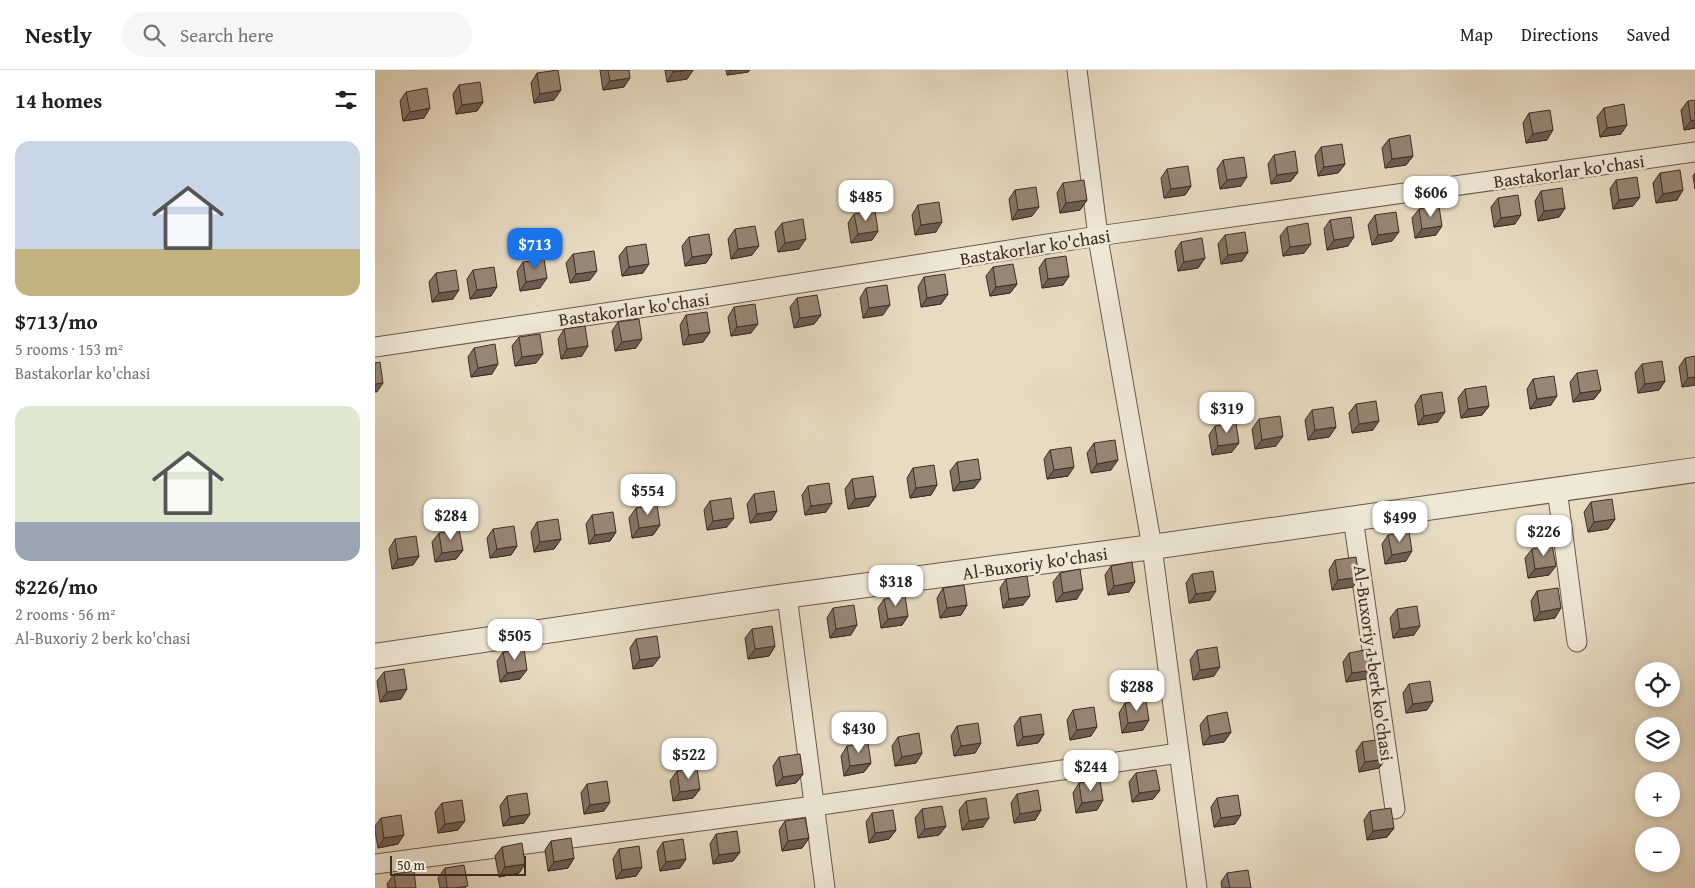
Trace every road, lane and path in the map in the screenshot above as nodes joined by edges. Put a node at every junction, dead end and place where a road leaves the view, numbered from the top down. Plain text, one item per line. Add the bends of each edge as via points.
1 (1077, 70) edge
2 (1695, 152) edge
3 (1098, 236) junction
4 (375, 347) edge
5 (1695, 470) edge
6 (1557, 489) junction
7 (1353, 518) junction
8 (1152, 547) junction
9 (787, 596) junction
10 (1577, 642) dead end
11 (375, 656) edge
12 (1179, 753) junction
13 (814, 806) junction
14 (1395, 808) dead end
15 (375, 864) edge
16 (825, 888) edge
17 (1197, 888) edge

1 - 3 street
2 - 3 street, Bastakorlar ko'chasi
3 - 4 street, Bastakorlar ko'chasi
3 - 8 street
5 - 6 street, Al-Buxoriy ko'chasi
6 - 7 street, Al-Buxoriy ko'chasi
6 - 10 street
7 - 8 street, Al-Buxoriy ko'chasi
7 - 14 street, Al-Buxoriy 1 berk ko'chasi
8 - 9 street, Al-Buxoriy ko'chasi
8 - 12 street
9 - 11 street, Al-Buxoriy ko'chasi
9 - 13 street
12 - 13 street
12 - 17 street
13 - 15 street
13 - 16 street

